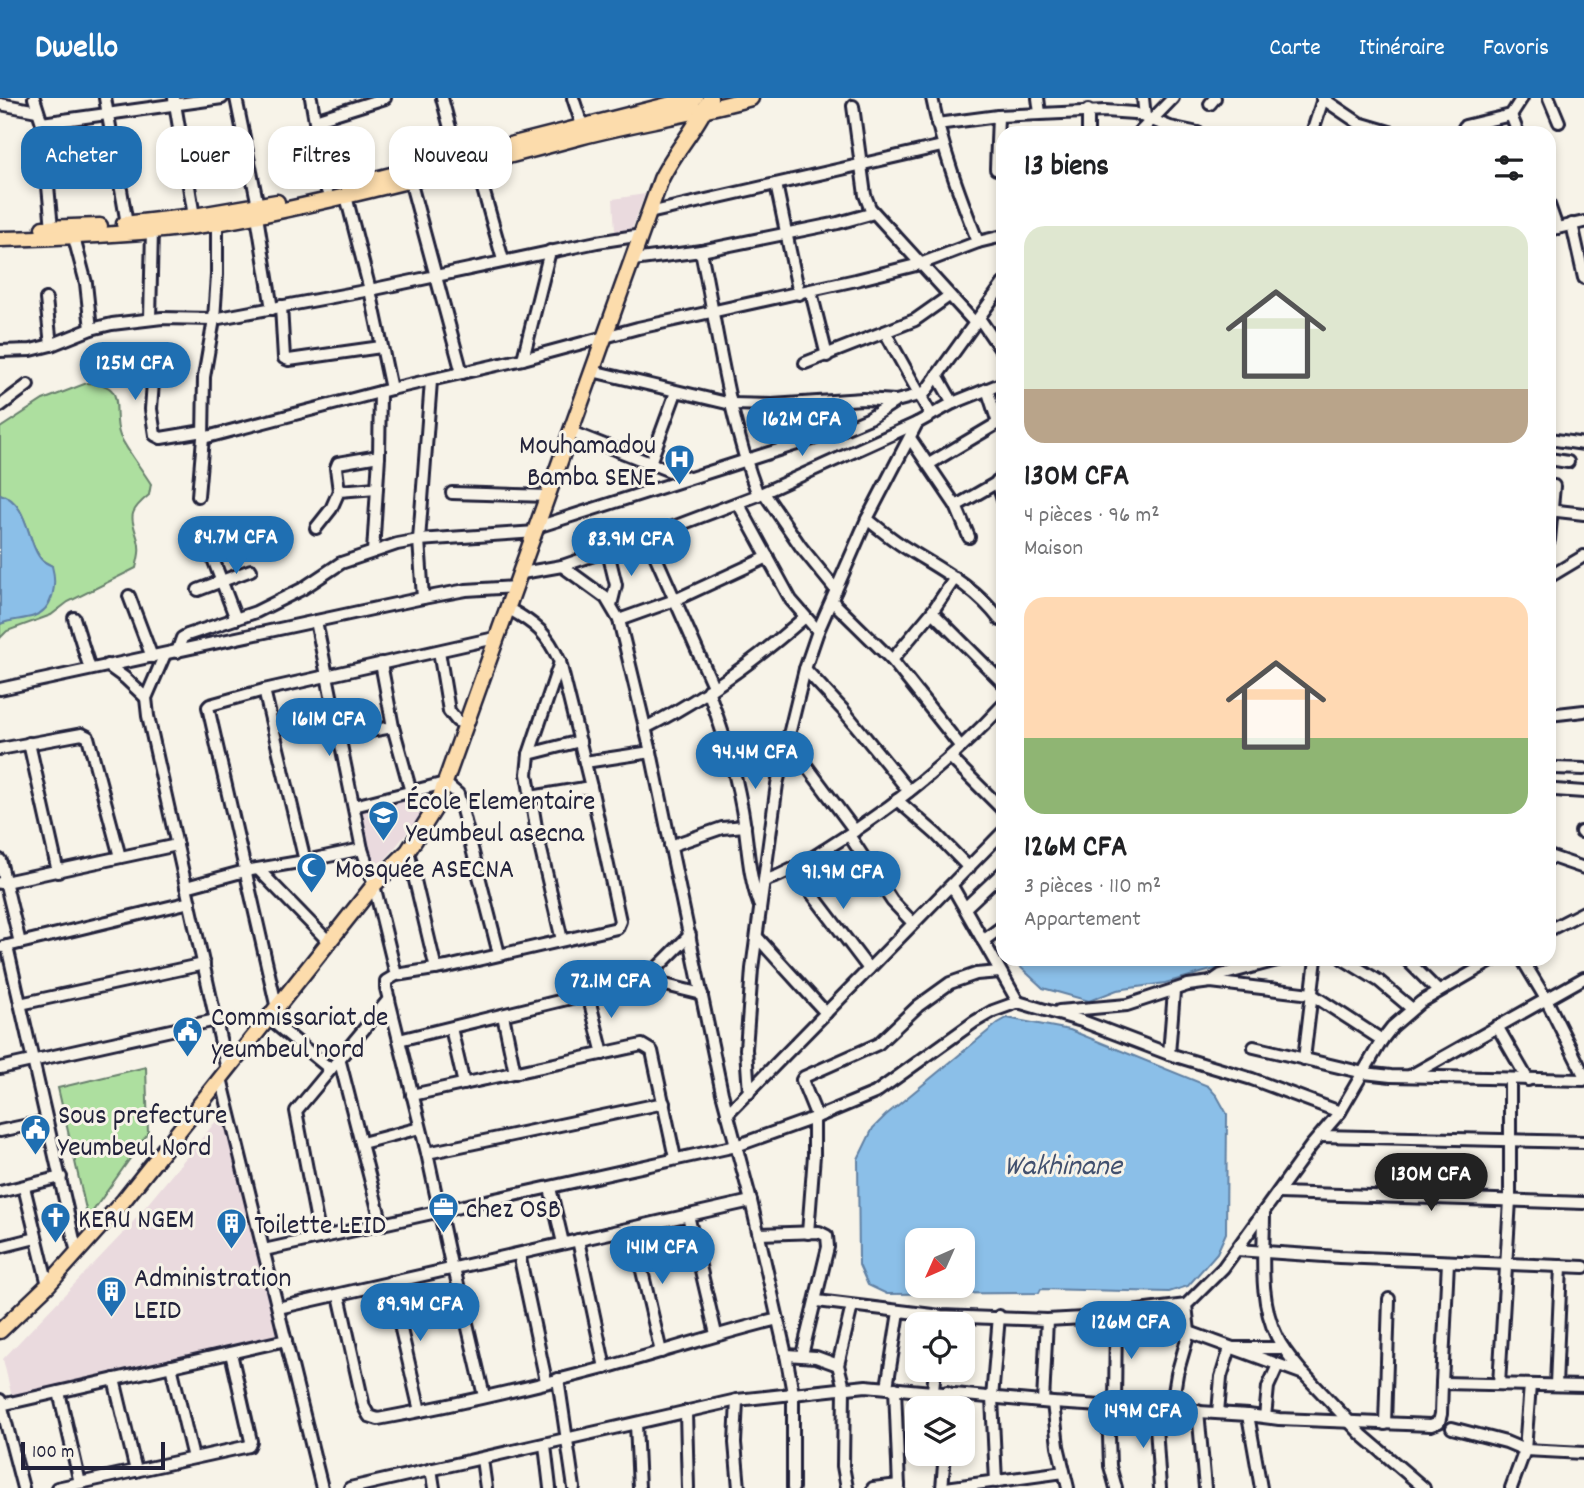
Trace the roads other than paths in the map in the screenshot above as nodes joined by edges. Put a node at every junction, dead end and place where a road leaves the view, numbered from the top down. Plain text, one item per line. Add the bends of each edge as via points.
1 (34, 98) edge
2 (106, 98) edge
3 (222, 98) edge
4 (236, 98) edge
5 (311, 98) edge
6 (385, 98) edge
7 (442, 98) edge
8 (573, 98) edge
9 (695, 98) edge
10 (751, 98) edge
11 (932, 98) edge
12 (1038, 98) edge
13 (1143, 98) edge
14 (1173, 98) edge
15 (1522, 98) edge
16 (1549, 98) edge
17 (1323, 99) edge
18 (175, 102) edge
19 (0, 104) edge
20 (708, 104) edge
21 (853, 106) dead end
22 (1087, 110) junction
23 (37, 111) junction
24 (108, 113) junction
25 (1040, 113) junction
26 (1511, 115) junction
27 (998, 116) junction
28 (1149, 118) junction
29 (315, 120) junction
30 (1559, 122) dead end
31 (42, 124) junction
32 (937, 124) junction
33 (582, 125) junction
34 (449, 126) edge
35 (998, 126) edge
36 (1088, 126) edge
37 (1144, 126) edge
38 (1168, 126) edge
39 (1314, 126) edge
40 (1361, 126) edge
41 (1465, 126) edge
42 (1515, 126) edge
43 (512, 144) edge
44 (942, 146) junction
45 (512, 155) edge
46 (861, 163) junction
47 (389, 175) edge
48 (776, 184) junction
49 (389, 185) edge
50 (412, 189) edge
51 (483, 189) edge
52 (327, 191) junction
53 (346, 196) junction
54 (258, 211) junction
55 (874, 213) junction
56 (649, 214) junction
57 (194, 216) junction
58 (1584, 222) edge
59 (217, 223) junction
60 (127, 224) junction
61 (1572, 224) junction
62 (52, 228) junction
63 (1556, 228) edge
64 (0, 229) edge
65 (152, 230) junction
66 (787, 233) junction
67 (642, 235) junction
68 (74, 238) junction
69 (996, 238) edge
70 (0, 239) edge
71 (978, 242) junction
72 (550, 251) junction
73 (701, 251) junction
74 (503, 260) junction
75 (633, 260) junction
76 (920, 264) junction
77 (1583, 264) edge
78 (436, 275) junction
79 (1584, 278) edge
80 (370, 290) junction
81 (805, 293) junction
82 (996, 294) edge
83 (950, 296) junction
84 (46, 299) dead end
85 (276, 308) junction
86 (713, 311) junction
87 (150, 318) junction
88 (214, 319) junction
89 (977, 320) junction
90 (91, 329) junction
91 (885, 332) junction
92 (605, 337) junction
93 (996, 344) edge
94 (51, 345) junction
95 (381, 347) junction
96 (0, 351) edge
97 (155, 355) dead end
98 (827, 356) junction
99 (523, 359) junction
100 (805, 363) dead end
101 (592, 371) junction
102 (462, 373) junction
103 (937, 375) junction
104 (431, 381) junction
105 (28, 385) dead end
106 (996, 386) edge
107 (386, 390) junction
108 (987, 390) junction
109 (676, 392) junction
110 (920, 397) junction
111 (896, 401) junction
112 (953, 403) junction
113 (731, 404) junction
114 (0, 406) edge
115 (931, 415) junction
116 (996, 417) edge
117 (917, 423) junction
118 (996, 424) edge
119 (571, 432) junction
120 (1584, 432) edge
121 (203, 435) junction
122 (910, 438) junction
123 (1556, 440) edge
124 (1583, 444) edge
125 (379, 456) junction
126 (744, 459) junction
127 (1556, 460) edge
128 (1569, 462) dead end
129 (650, 463) junction
130 (929, 464) junction
131 (688, 478) junction
132 (996, 482) edge
133 (376, 488) junction
134 (339, 491) junction
135 (452, 493) dead end
136 (761, 494) junction
137 (198, 496) dead end
138 (548, 496) junction
139 (738, 503) junction
140 (956, 506) junction
141 (1556, 512) edge
142 (1584, 514) edge
143 (867, 519) junction
144 (316, 528) dead end
145 (537, 529) junction
146 (647, 537) junction
147 (969, 537) dead end
148 (419, 540) junction
149 (207, 543) dead end
150 (373, 552) junction
151 (608, 552) junction
152 (1584, 556) edge
153 (768, 557) junction
154 (562, 566) junction
155 (1556, 567) edge
156 (1563, 567) junction
157 (251, 570) dead end
158 (1556, 572) edge
159 (522, 573) junction
160 (955, 578) junction
161 (221, 581) junction
162 (516, 587) junction
163 (198, 590) dead end
164 (129, 596) dead end
165 (834, 596) junction
166 (423, 598) junction
167 (675, 600) junction
168 (611, 605) junction
169 (509, 609) junction
170 (932, 612) junction
171 (996, 616) edge
172 (805, 617) junction
173 (74, 618) dead end
174 (236, 619) junction
175 (619, 620) junction
176 (316, 621) junction
177 (818, 631) junction
178 (495, 639) junction
179 (177, 652) junction
180 (439, 652) junction
181 (164, 654) junction
182 (152, 657) junction
183 (892, 660) junction
184 (560, 662) junction
185 (381, 663) junction
186 (107, 666) junction
187 (90, 669) junction
188 (806, 669) junction
189 (327, 676) junction
190 (996, 676) edge
191 (710, 688) junction
192 (0, 689) edge
193 (264, 690) junction
194 (145, 698) junction
195 (1584, 711) edge
196 (996, 712) edge
197 (1556, 714) edge
198 (466, 723) junction
199 (393, 727) junction
200 (645, 728) junction
201 (340, 736) junction
202 (580, 741) junction
203 (788, 741) junction
204 (29, 743) junction
205 (961, 747) junction
206 (0, 750) edge
207 (651, 751) junction
208 (529, 754) junction
209 (950, 758) junction
210 (585, 762) junction
211 (1556, 768) edge
212 (1584, 769) edge
213 (445, 783) junction
214 (591, 787) junction
215 (1556, 790) edge
216 (909, 791) junction
217 (411, 792) junction
218 (1584, 792) edge
219 (531, 797) junction
220 (897, 800) junction
221 (996, 803) edge
222 (354, 806) junction
223 (745, 826) junction
224 (852, 833) junction
225 (996, 839) edge
226 (177, 845) junction
227 (670, 846) junction
228 (362, 849) junction
229 (408, 851) junction
230 (120, 858) junction
231 (1556, 858) edge
232 (0, 859) edge
233 (305, 861) junction
234 (1584, 867) edge
235 (969, 868) junction
236 (258, 869) junction
237 (794, 870) junction
238 (245, 871) junction
239 (58, 872) junction
240 (996, 879) edge
241 (765, 881) junction
242 (3, 882) edge
243 (374, 885) junction
244 (952, 886) junction
245 (186, 887) junction
246 (190, 902) junction
247 (760, 906) junction
248 (965, 908) junction
249 (1584, 912) edge
250 (913, 923) junction
251 (1556, 926) edge
252 (996, 931) edge
253 (690, 934) junction
254 (757, 937) junction
255 (562, 940) junction
256 (983, 941) junction
257 (329, 942) junction
258 (20, 943) junction
259 (4, 947) edge
260 (499, 954) junction
261 (204, 964) junction
262 (996, 965) edge
263 (997, 966) edge
264 (1255, 966) edge
265 (1315, 966) edge
266 (1354, 966) edge
267 (1413, 966) edge
268 (1483, 966) edge
269 (1526, 966) edge
270 (436, 969) junction
271 (869, 969) junction
272 (1000, 972) junction
273 (396, 975) junction
274 (1584, 978) edge
275 (645, 980) junction
276 (1211, 982) junction
277 (1174, 991) junction
278 (1438, 991) junction
279 (702, 994) junction
280 (1311, 994) junction
281 (589, 995) junction
282 (389, 999) junction
283 (1546, 999) junction
284 (1018, 1002) junction
285 (20, 1004) junction
286 (1411, 1008) junction
287 (1055, 1012) junction
288 (272, 1013) junction
289 (825, 1013) junction
290 (503, 1015) junction
291 (216, 1020) junction
292 (1497, 1026) junction
293 (451, 1028) junction
294 (399, 1040) junction
295 (1382, 1040) junction
296 (1254, 1047) dead end
297 (1579, 1050) edge
298 (603, 1054) junction
299 (1169, 1054) junction
300 (340, 1058) junction
301 (1304, 1059) junction
302 (33, 1061) junction
303 (0, 1068) edge
304 (330, 1069) junction
305 (515, 1073) junction
306 (1364, 1073) junction
307 (224, 1074) junction
308 (1408, 1077) junction
309 (1584, 1078) edge
310 (1510, 1079) junction
311 (1528, 1080) junction
312 (464, 1084) junction
313 (749, 1093) junction
314 (412, 1095) junction
315 (664, 1103) junction
316 (1340, 1112) junction
317 (727, 1114) junction
318 (815, 1117) junction
319 (47, 1121) junction
320 (420, 1128) junction
321 (0, 1131) edge
322 (1321, 1136) junction
323 (1510, 1139) junction
324 (1584, 1142) edge
325 (362, 1143) junction
326 (736, 1146) junction
327 (426, 1153) junction
328 (675, 1158) junction
329 (61, 1177) junction
330 (24, 1187) junction
331 (550, 1188) junction
332 (0, 1192) edge
333 (1279, 1193) junction
334 (751, 1200) junction
335 (1510, 1200) junction
336 (1584, 1203) edge
337 (439, 1212) junction
338 (1264, 1213) junction
339 (688, 1215) junction
340 (382, 1225) junction
341 (632, 1228) junction
342 (808, 1233) junction
343 (759, 1234) junction
344 (36, 1238) junction
345 (320, 1238) junction
346 (578, 1240) junction
347 (563, 1243) junction
348 (0, 1247) edge
349 (1237, 1250) junction
350 (264, 1251) junction
351 (1264, 1251) junction
352 (77, 1253) junction
353 (519, 1254) junction
354 (1448, 1262) junction
355 (1507, 1263) junction
356 (1561, 1266) junction
357 (1584, 1266) edge
358 (453, 1269) junction
359 (390, 1282) junction
360 (48, 1284) junction
361 (339, 1295) junction
362 (1389, 1299) dead end
363 (817, 1301) junction
364 (1186, 1305) junction
365 (852, 1306) junction
366 (278, 1308) junction
367 (899, 1312) junction
368 (905, 1313) edge
369 (1116, 1314) junction
370 (999, 1316) junction
371 (975, 1318) edge
372 (778, 1319) junction
373 (1047, 1320) junction
374 (1, 1328) edge
375 (1189, 1332) junction
376 (716, 1334) junction
377 (286, 1340) junction
378 (1230, 1348) junction
379 (1283, 1348) junction
380 (661, 1352) junction
381 (231, 1353) junction
382 (786, 1355) junction
383 (802, 1355) junction
384 (838, 1365) junction
385 (1278, 1365) junction
386 (171, 1366) junction
387 (605, 1367) junction
388 (1304, 1374) junction
389 (114, 1379) junction
390 (558, 1379) junction
391 (547, 1381) junction
392 (934, 1382) edge
393 (1442, 1383) junction
394 (1499, 1384) junction
395 (1530, 1385) junction
396 (1556, 1385) junction
397 (891, 1387) junction
398 (1584, 1387) edge
399 (844, 1388) junction
400 (933, 1390) junction
401 (59, 1392) junction
402 (947, 1392) junction
403 (793, 1393) junction
404 (484, 1396) junction
405 (947, 1396) edge
406 (992, 1398) junction
407 (737, 1400) junction
408 (1048, 1402) junction
409 (1, 1403) edge
410 (1112, 1407) junction
411 (1155, 1410) junction
412 (420, 1411) junction
413 (1171, 1411) junction
414 (1198, 1412) junction
415 (686, 1413) junction
416 (1218, 1413) junction
417 (1248, 1415) junction
418 (1265, 1417) junction
419 (1351, 1423) junction
420 (636, 1424) junction
421 (1385, 1424) junction
422 (1452, 1428) dead end
423 (568, 1439) junction
424 (545, 1445) junction
425 (1525, 1450) junction
426 (1584, 1453) edge
427 (193, 1458) junction
428 (482, 1459) junction
429 (945, 1466) edge
430 (430, 1469) junction
431 (136, 1471) junction
432 (1064, 1472) junction
433 (80, 1483) junction
434 (1004, 1484) edge
435 (974, 1486) edge
436 (899, 1487) edge
437 (23, 1488) edge
438 (57, 1488) edge
439 (322, 1488) edge
440 (350, 1488) edge
441 (434, 1488) edge
442 (486, 1488) edge
443 (550, 1488) edge
444 (575, 1488) edge
445 (639, 1488) edge
446 (688, 1488) edge
447 (739, 1488) edge
448 (793, 1488) edge
449 (847, 1488) edge
450 (873, 1488) edge
451 (944, 1488) edge
452 (1069, 1488) edge
453 (1116, 1488) edge
454 (1160, 1488) edge
455 (1205, 1488) edge
456 (1261, 1488) edge
457 (1424, 1488) edge
458 (1511, 1488) edge

1 - 23 street
2 - 24 street
3 - 18 street
4 - 54 street
5 - 29 street
6 - 29 street
7 - 34 street
8 - 33 street
9 - 33 main road
10 - 20 main road
11 - 32 street
12 - 25 street
13 - 28 street
14 - 28 street
15 - 26 street
16 - 30 street
17 - 39 street
17 - 40 street
18 - 24 street
18 - 57 street
19 - 23 street
20 - 45 main road
20 - 56 main road via 669,162
21 - 46 street
22 - 25 street
22 - 28 street via 1124,111
22 - 36 street
23 - 31 street
24 - 31 street
24 - 60 street
25 - 27 street
26 - 41 street
26 - 42 street
27 - 32 street
27 - 35 street
28 - 37 street
28 - 38 street
29 - 52 street
31 - 62 street
32 - 44 street
33 - 43 main road
44 - 46 street
44 - 71 street
46 - 48 street
46 - 55 street via 865,195
47 - 52 main road
48 - 56 street
48 - 66 street
49 - 53 main road
50 - 78 street
51 - 74 street
52 - 54 main road
53 - 54 main road
53 - 80 street
54 - 57 main road
54 - 59 main road
54 - 85 street
55 - 66 street
55 - 76 street
56 - 67 main road
57 - 60 main road
58 - 61 street
59 - 65 main road
59 - 88 street
60 - 62 main road
61 - 63 street
61 - 77 street
62 - 64 main road
65 - 68 main road
65 - 87 street
66 - 73 street
66 - 81 street
67 - 72 street
67 - 75 main road
68 - 70 main road
68 - 90 street via 86,283
69 - 71 street
71 - 76 street
72 - 74 street
72 - 99 street
73 - 75 street
73 - 86 street
74 - 78 street
75 - 92 main road
76 - 81 street
76 - 83 street
77 - 79 street
78 - 80 street
78 - 102 street
80 - 85 street
80 - 95 street
81 - 86 street
81 - 98 street
82 - 89 street
83 - 89 street
83 - 91 street via 915,320
84 - 94 street
85 - 88 street
85 - 95 street via 284,358 289,360
86 - 92 street
86 - 113 street
87 - 88 street
87 - 90 street
88 - 121 street via 204,377
89 - 93 street
89 - 103 street
90 - 94 street
91 - 98 street
91 - 110 street
92 - 99 street
92 - 101 main road
94 - 96 street
95 - 107 street
97 - 121 street via 151,409 155,435
98 - 100 street
99 - 102 street
101 - 109 street
101 - 119 main road
102 - 104 street
103 - 110 street
103 - 112 street
104 - 107 street
104 - 148 street
105 - 114 street
106 - 108 street
107 - 121 street
107 - 125 street
108 - 112 street
108 - 116 street
109 - 113 street
109 - 129 street
110 - 111 street
110 - 115 street
111 - 113 street
111 - 126 street via 844,429
112 - 115 street
113 - 126 street
115 - 117 street
117 - 122 street
117 - 136 street
118 - 130 street
119 - 129 street
119 - 138 main road
120 - 124 street
121 - 137 street
122 - 130 street
122 - 143 street
123 - 124 street
125 - 133 street
125 - 134 street via 338,463
126 - 131 street
126 - 136 street
127 - 128 street
129 - 131 street
130 - 140 street
131 - 145 street
132 - 140 street
133 - 134 street
133 - 150 street
134 - 144 street
135 - 138 street
136 - 139 street
136 - 165 street
138 - 145 main road
139 - 146 street
139 - 153 street
140 - 147 street
141 - 142 street
143 - 160 street
143 - 165 street
145 - 148 street
145 - 159 main road
146 - 151 street
146 - 167 street
148 - 150 street
148 - 166 street
149 - 161 street
150 - 174 street via 341,562 290,596
151 - 154 street
151 - 168 street via 616,585
152 - 156 street
153 - 167 street
153 - 172 street
154 - 159 street
154 - 168 street
155 - 156 street
156 - 158 street
157 - 161 street
159 - 162 main road
160 - 170 street
160 - 171 street
161 - 163 street
161 - 174 street
162 - 166 street
162 - 169 main road
164 - 182 street
165 - 177 street
165 - 183 street
166 - 176 street
167 - 175 street
167 - 191 street
168 - 175 street
169 - 178 main road
169 - 184 street via 541,629
170 - 183 street
170 - 190 street
172 - 177 street
172 - 191 street via 747,666
173 - 187 street
174 - 179 street via 187,635
175 - 200 street
176 - 179 street
176 - 189 street
177 - 188 street
178 - 180 street
178 - 198 main road
179 - 181 street
180 - 185 street
180 - 198 street via 449,711 457,721
181 - 182 street
181 - 194 street
182 - 186 street
183 - 205 street
184 - 202 street
184 - 208 street
185 - 189 street
185 - 199 street
186 - 187 street
186 - 194 street
187 - 192 street
188 - 203 street
188 - 216 street
189 - 193 street
189 - 201 street
191 - 200 street
191 - 223 street
193 - 233 street
193 - 238 street via 208,708
194 - 226 street
195 - 197 street
196 - 205 street
198 - 213 main road
199 - 201 street
199 - 217 street
200 - 207 street
201 - 222 street
202 - 208 street
202 - 210 street
203 - 224 street
203 - 241 street via 777,784
204 - 206 street
204 - 230 street via 82,734 88,737
204 - 239 street
205 - 209 street
207 - 210 street
207 - 227 street
208 - 219 street
209 - 216 street
209 - 221 street
210 - 214 street
211 - 212 street
213 - 217 street
213 - 229 main road
213 - 260 street via 458,794
214 - 219 street
214 - 255 street via 620,924
215 - 218 street
216 - 220 street
217 - 222 street
219 - 255 street
220 - 224 street
220 - 235 street
222 - 228 street
223 - 227 street via 722,828
223 - 247 street via 751,880
224 - 237 street
224 - 250 street via 886,892
225 - 235 street
226 - 230 street
226 - 245 street
227 - 253 street
228 - 233 street
228 - 243 street
229 - 243 main road
229 - 270 street
230 - 239 street
231 - 234 street
232 - 242 street
233 - 236 street
235 - 244 street
236 - 238 street
236 - 257 street
237 - 241 street
237 - 271 street
238 - 245 street
238 - 288 street
239 - 242 street
240 - 248 street
241 - 247 street
242 - 258 street
243 - 257 main road
243 - 273 street
244 - 248 street
244 - 250 street
245 - 246 street
246 - 258 street
246 - 261 street
247 - 254 street
248 - 256 street
249 - 251 street
250 - 271 street
252 - 256 street
253 - 275 street
253 - 279 street
254 - 289 street
254 - 313 street via 747,1028
255 - 260 street
256 - 262 street
257 - 288 main road
258 - 259 street
259 - 285 street
260 - 270 street
261 - 285 street
261 - 291 street
263 - 272 street
264 - 276 street
265 - 280 street
266 - 286 street
267 - 278 street
268 - 278 street
269 - 283 street
270 - 273 street
271 - 289 street
272 - 284 street
272 - 318 street via 950,983 878,1044 804,1077
273 - 282 street via 386,981
274 - 283 street
275 - 279 street
275 - 281 street
276 - 277 street
276 - 280 street
277 - 287 street via 1127,1005
277 - 299 street
278 - 286 street
279 - 317 street
280 - 295 street
280 - 301 street
281 - 290 street
281 - 298 street
282 - 294 street
282 - 300 street
283 - 292 street
283 - 297 street
284 - 287 street
284 - 318 street via 974,1022 875,1093
285 - 302 street
286 - 295 street
287 - 299 street
288 - 304 street
288 - 307 main road
289 - 313 street
290 - 293 street
290 - 305 street
291 - 302 street
291 - 307 street
292 - 308 street
292 - 311 street
293 - 294 street
293 - 312 street
294 - 314 street
295 - 306 street
296 - 301 street
297 - 309 street
298 - 305 street
298 - 315 street via 648,1047
299 - 316 street
300 - 304 street
300 - 325 street
301 - 306 street
302 - 303 street
302 - 319 street
304 - 345 street via 296,1111
305 - 312 street
306 - 308 street
306 - 316 street
307 - 350 street
307 - 352 main road
308 - 310 street
309 - 311 street
310 - 311 street
310 - 323 street
312 - 314 street
313 - 317 street
314 - 320 street
315 - 327 street
315 - 328 street
316 - 322 street
317 - 326 street
318 - 326 street
318 - 342 street
319 - 321 street
319 - 329 street
320 - 325 street
320 - 327 street
322 - 323 street
322 - 333 street
323 - 324 street
323 - 335 street
325 - 340 street
326 - 328 street
326 - 334 street
327 - 337 street
328 - 331 street
329 - 330 street
329 - 352 street
330 - 332 street
330 - 344 street
331 - 337 street
331 - 347 street
333 - 335 street
333 - 338 street
334 - 339 street
334 - 343 street
335 - 336 street
335 - 355 street
337 - 340 street
337 - 358 street
338 - 349 street
338 - 351 street
339 - 341 street
339 - 376 street
340 - 345 street
341 - 346 street
341 - 380 street
342 - 343 street
342 - 363 street via 823,1234 828,1242
343 - 372 street
344 - 348 street
344 - 360 street
345 - 350 street
346 - 347 street
346 - 387 street
347 - 353 street
349 - 351 street
349 - 364 street
350 - 366 street
351 - 354 street
351 - 379 street via 1264,1290
352 - 360 main road
353 - 358 street
353 - 391 street
354 - 355 street
354 - 393 street
355 - 356 street
355 - 394 street
356 - 357 street
356 - 396 street
358 - 359 street
358 - 404 street
359 - 361 street
359 - 412 street
360 - 374 main road
361 - 366 street
361 - 412 street via 369,1416 378,1419
362 - 421 street
363 - 365 street
363 - 383 street
364 - 369 street
364 - 375 street
365 - 367 street
365 - 384 street
366 - 377 street
367 - 368 street
367 - 397 street
369 - 373 street
369 - 410 street
370 - 371 street
370 - 373 street
370 - 406 street
372 - 376 street
372 - 382 street
373 - 408 street
375 - 378 street
375 - 413 street
376 - 380 street
377 - 381 street
377 - 439 street
378 - 379 street
378 - 385 street
378 - 416 street via 1219,1387
379 - 388 street
380 - 387 street
381 - 386 street
381 - 427 street via 250,1444
382 - 383 street
382 - 403 street
383 - 384 street
384 - 399 street
385 - 388 street
385 - 418 street via 1268,1387
386 - 389 street
386 - 427 street
387 - 390 street
388 - 419 street
389 - 401 street
389 - 431 street
390 - 391 street
390 - 423 street
391 - 404 street
392 - 400 street
393 - 394 street
393 - 421 street via 1439,1422
394 - 395 street
395 - 396 street
395 - 425 street
396 - 398 street
397 - 399 street
397 - 400 street
397 - 436 street
399 - 403 street
399 - 449 street
400 - 402 street
401 - 409 street
401 - 433 street
402 - 405 street
402 - 406 street
403 - 407 street
403 - 448 street
404 - 412 street
406 - 408 street
406 - 434 street
407 - 415 street
407 - 447 street
408 - 410 street
408 - 432 street
409 - 437 street
410 - 411 street
410 - 453 street via 1111,1466
411 - 413 street
411 - 454 street
413 - 414 street
414 - 416 street
414 - 455 street
415 - 420 street
415 - 446 street
416 - 417 street
417 - 418 street
417 - 456 street
418 - 419 street
419 - 421 street
419 - 457 street
420 - 423 street
420 - 445 street
422 - 425 street
423 - 424 street
423 - 444 street
424 - 428 street
424 - 443 street
425 - 426 street
425 - 458 street
427 - 431 street
428 - 430 street
428 - 442 street
429 - 451 street
430 - 440 street
430 - 441 street
431 - 433 street
432 - 434 street
432 - 452 street
433 - 438 street
434 - 435 street
435 - 451 street
436 - 450 street

